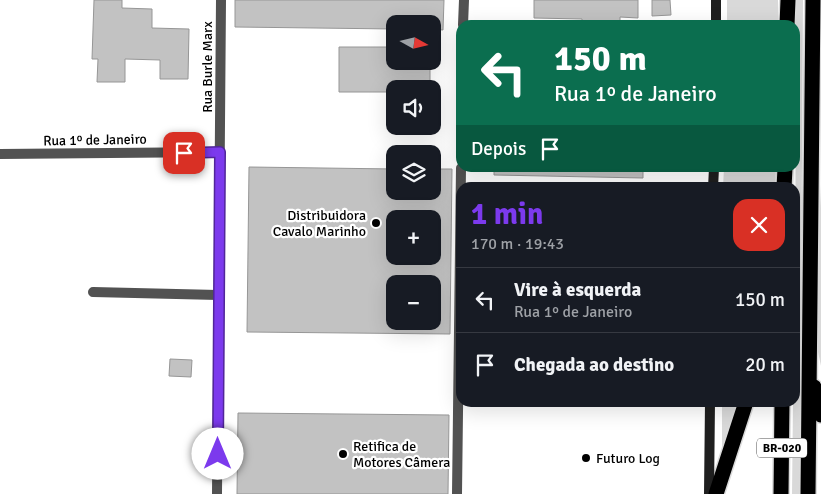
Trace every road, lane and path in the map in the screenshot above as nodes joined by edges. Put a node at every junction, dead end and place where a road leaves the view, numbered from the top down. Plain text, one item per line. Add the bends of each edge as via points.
1 (221, 0) edge
2 (464, 0) edge
3 (716, 0) edge
4 (788, 0) edge
5 (813, 0) edge
6 (463, 20) edge
7 (716, 20) edge
8 (787, 20) edge
9 (220, 152) junction
10 (0, 154) edge
11 (93, 292) dead end
12 (218, 295) junction
13 (809, 369) junction
14 (458, 407) edge
15 (710, 407) edge
16 (744, 407) edge
17 (782, 407) edge
18 (821, 415) edge
19 (217, 494) edge
20 (457, 494) edge
21 (709, 494) edge
22 (716, 494) edge
23 (782, 494) edge
24 (808, 494) edge

1 - 9 street, Rua Burle Marx
2 - 6 street
3 - 7 main road
4 - 8 highway
5 - 13 highway, BR-020
9 - 10 street, Rua 1º de Janeiro
9 - 12 street, Rua Burle Marx
11 - 12 street
12 - 19 street, Rua Burle Marx
13 - 18 highway
13 - 24 highway, BR-020
14 - 20 street
15 - 21 main road
16 - 22 highway
17 - 23 highway, BR-020

